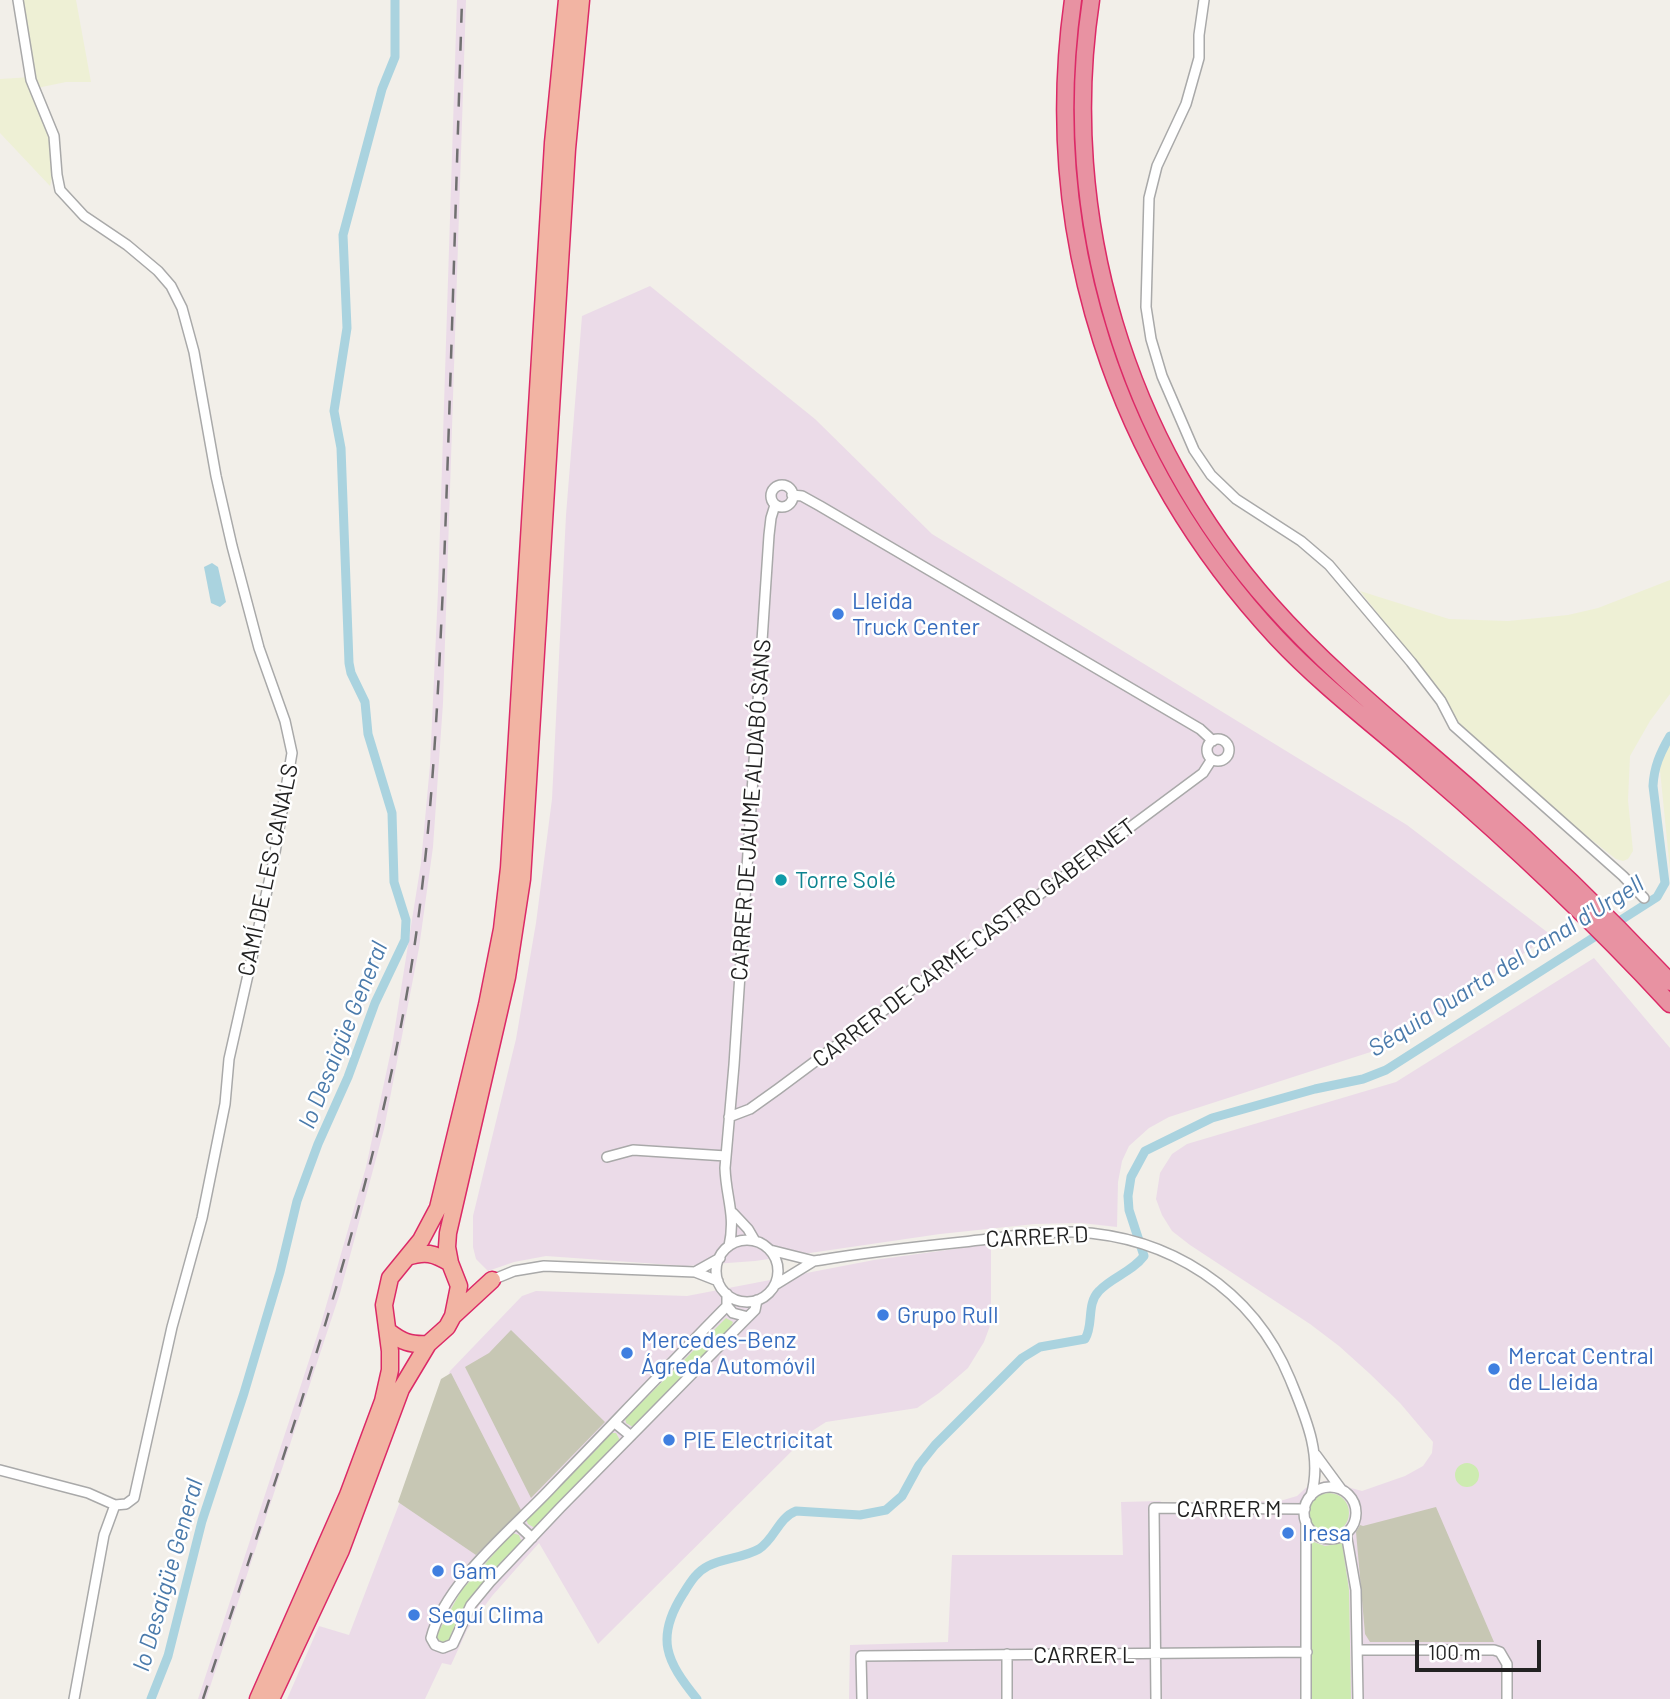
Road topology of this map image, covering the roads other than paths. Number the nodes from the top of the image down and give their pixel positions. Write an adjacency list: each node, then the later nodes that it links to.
1 (18, 0): 44 (street, CAMÍ DE LES CANALS)
2 (567, 0): 23 (highway)
3 (581, 0): 26 (highway)
4 (1073, 0): 12 (highway)
5 (1091, 0): 12 (highway)
6 (1204, 0): 11 (street)
7 (792, 495): 8 (street); 8 (street); 9 (street)
8 (775, 505): 16 (street, CARRER DE JAUME ALDABÓ SANS)
9 (1213, 741): 10 (street); 10 (street)
10 (1212, 759): 16 (street, CARRER DE CARME CASTRO GABERNET)
11 (1644, 898)
12 (1595, 914): 13 (highway)
13 (1620, 940): 14 (highway); 15 (highway)
14 (1670, 982)
15 (1670, 1004)
16 (729, 1117): 17 (street, CARRER DE JAUME ALDABÓ SANS)
17 (726, 1156): 18 (street); 19 (street, CARRER DE JAUME ALDABÓ SANS)
18 (607, 1157)
19 (733, 1213): 20 (street); 21 (street)
20 (755, 1241): 21 (street); 22 (street)
21 (729, 1247): 24 (street)
22 (769, 1250): 25 (street, CARRER D); 30 (street)
23 (406, 1258): 26 (highway); 36 (highway)
24 (720, 1258): 27 (street); 29 (street)
25 (814, 1261): 30 (street, CARRER D); 40 (street, CARRER D)
26 (453, 1268): 28 (highway); 34 (highway)
27 (695, 1272): 28 (street); 29 (street)
28 (492, 1280): 34 (highway)
29 (719, 1281): 31 (street)
30 (775, 1285): 32 (street)
31 (727, 1294): 32 (street); 33 (street)
32 (757, 1300): 35 (street)
33 (727, 1306): 35 (street); 38 (street)
34 (453, 1316): 37 (highway)
35 (748, 1317): 39 (street)
36 (388, 1331): 37 (highway); 55 (highway)
37 (428, 1344): 56 (highway)
38 (615, 1423): 39 (street); 47 (street)
39 (631, 1436): 49 (street)
40 (1315, 1454): 42 (street, CARRER D); 43 (street, CARRER D)
41 (0, 1470): 44 (street)
42 (1342, 1490): 43 (street); 48 (street)
43 (1311, 1496): 45 (street)
44 (115, 1505): 54 (street, CAMÍ DE LES CANALS)
45 (1305, 1509): 46 (street); 53 (street, CARRER M)
46 (1306, 1521): 48 (street); 51 (street)
47 (516, 1523): 49 (street); 49 (street)
48 (1346, 1533): 50 (street)
49 (532, 1538)
50 (1359, 1650): 61 (street); 62 (street)
51 (1307, 1653): 53 (street, CARRER L); 60 (street)
52 (1007, 1654): 53 (street, CARRER L); 57 (street, CARRER L); 58 (street)
53 (1156, 1655): 59 (street)
54 (74, 1699)
55 (258, 1699)
56 (271, 1699)
57 (862, 1699)
58 (1007, 1699)
59 (1156, 1699)
60 (1306, 1699)
61 (1358, 1699)
62 (1507, 1699)

